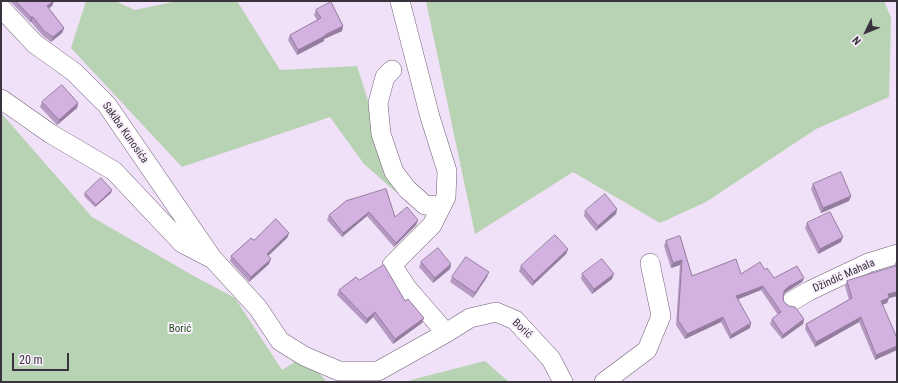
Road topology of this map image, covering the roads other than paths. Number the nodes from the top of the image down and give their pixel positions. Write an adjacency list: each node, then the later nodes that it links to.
1 (400, 1): 5 (street)
2 (1, 8): 7 (street, Sakiba Kunosića)
3 (392, 70): 5 (street)
4 (1, 99): 7 (street, Borić)
5 (441, 206): 10 (street)
6 (897, 254): 9 (street, Džindić Mahala)
7 (213, 259): 10 (street, Borić)
8 (650, 263): 12 (street)
9 (792, 301)
10 (446, 333): 11 (street, Borić)
11 (563, 382)
12 (604, 382)

